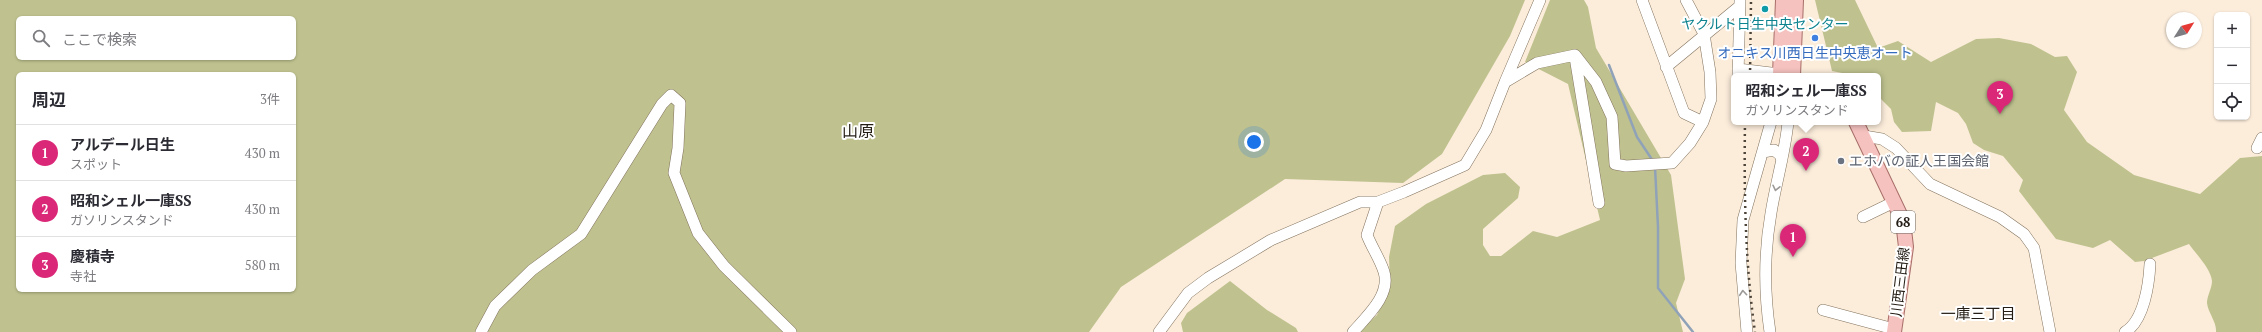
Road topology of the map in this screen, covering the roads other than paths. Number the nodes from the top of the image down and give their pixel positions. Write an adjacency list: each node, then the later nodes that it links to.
1 (1540, 0): 14 (street)
2 (1642, 0): 9 (street)
3 (1686, 0): 7 (street)
4 (1783, 0): 12 (main road)
5 (1796, 0): 13 (main road)
6 (1740, 3): 7 (street); 10 (street)
7 (1704, 34): 9 (street); 15 (street)
8 (1575, 54): 14 (street); 15 (street); 24 (street)
9 (1666, 66): 15 (street)
10 (1738, 72): 11 (street)
11 (1754, 73)
12 (1786, 73)
13 (1786, 73)
14 (1505, 82): 22 (street)
15 (1703, 122)
16 (1770, 125): 20 (street)
17 (1788, 125): 21 (street)
18 (1858, 125): 19 (main road, 川西三田線 / 68)
19 (1864, 136): 23 (main road, 川西三田線 / 68); 35 (street)
20 (1762, 152): 21 (street); 33 (street, one-way to 20)
21 (1782, 160): 34 (street, one-way to 34)
22 (1378, 202): 31 (street); 32 (street)
23 (1894, 202): 25 (street); 28 (main road, 川西三田線 / 68)
24 (1599, 203)
25 (1863, 217)
26 (2150, 264): 36 (street)
27 (1823, 310): 28 (street)
28 (1894, 330)
29 (481, 332): 30 (street)
30 (792, 332)
31 (1159, 332)
32 (1353, 332)
33 (1747, 332)
34 (1770, 332)
35 (2050, 332)
36 (2125, 332)

